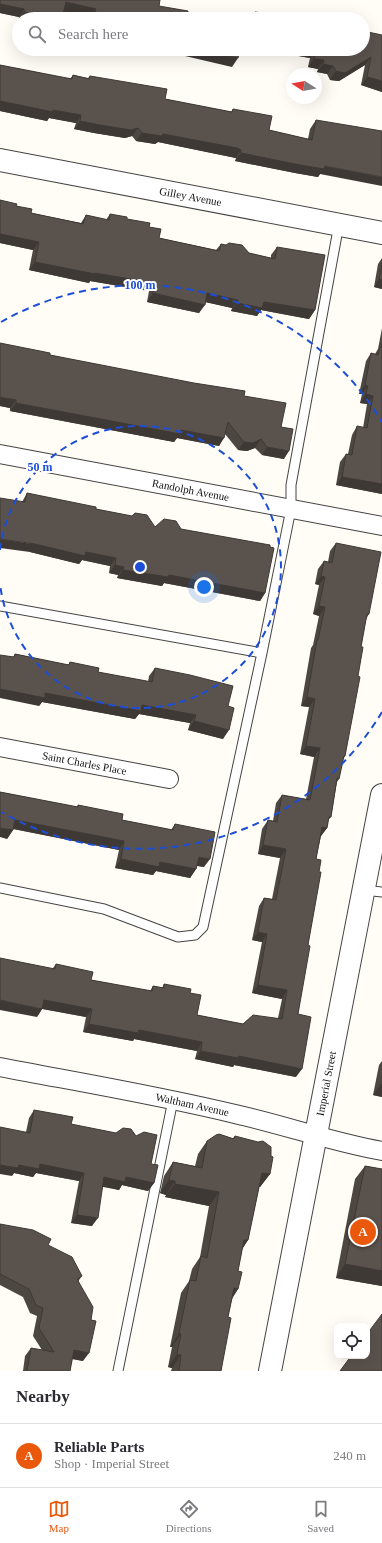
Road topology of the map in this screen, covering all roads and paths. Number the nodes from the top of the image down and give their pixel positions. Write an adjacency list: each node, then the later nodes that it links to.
1 (0, 160): 2 (street, Gilley Avenue)
2 (339, 224): 3 (street, Gilley Avenue); 5 (lane)
3 (382, 233)
4 (0, 454): 5 (street, Randolph Avenue)
5 (291, 509): 6 (street, Randolph Avenue); 8 (lane)
6 (382, 526)
7 (0, 606): 8 (lane)
8 (262, 653): 12 (lane)
9 (0, 747): 10 (street, Saint Charles Place)
10 (169, 779)
11 (382, 795): 13 (street, Imperial Street)
12 (0, 888)
13 (373, 891): 16 (street, Imperial Street)
14 (0, 1067): 15 (street, Waltham Avenue)
15 (174, 1100): 16 (street, Waltham Avenue); 18 (lane)
16 (316, 1136): 17 (street, Waltham Avenue); 19 (street, Imperial Street)
17 (382, 1151)
18 (118, 1371)
19 (270, 1371)

